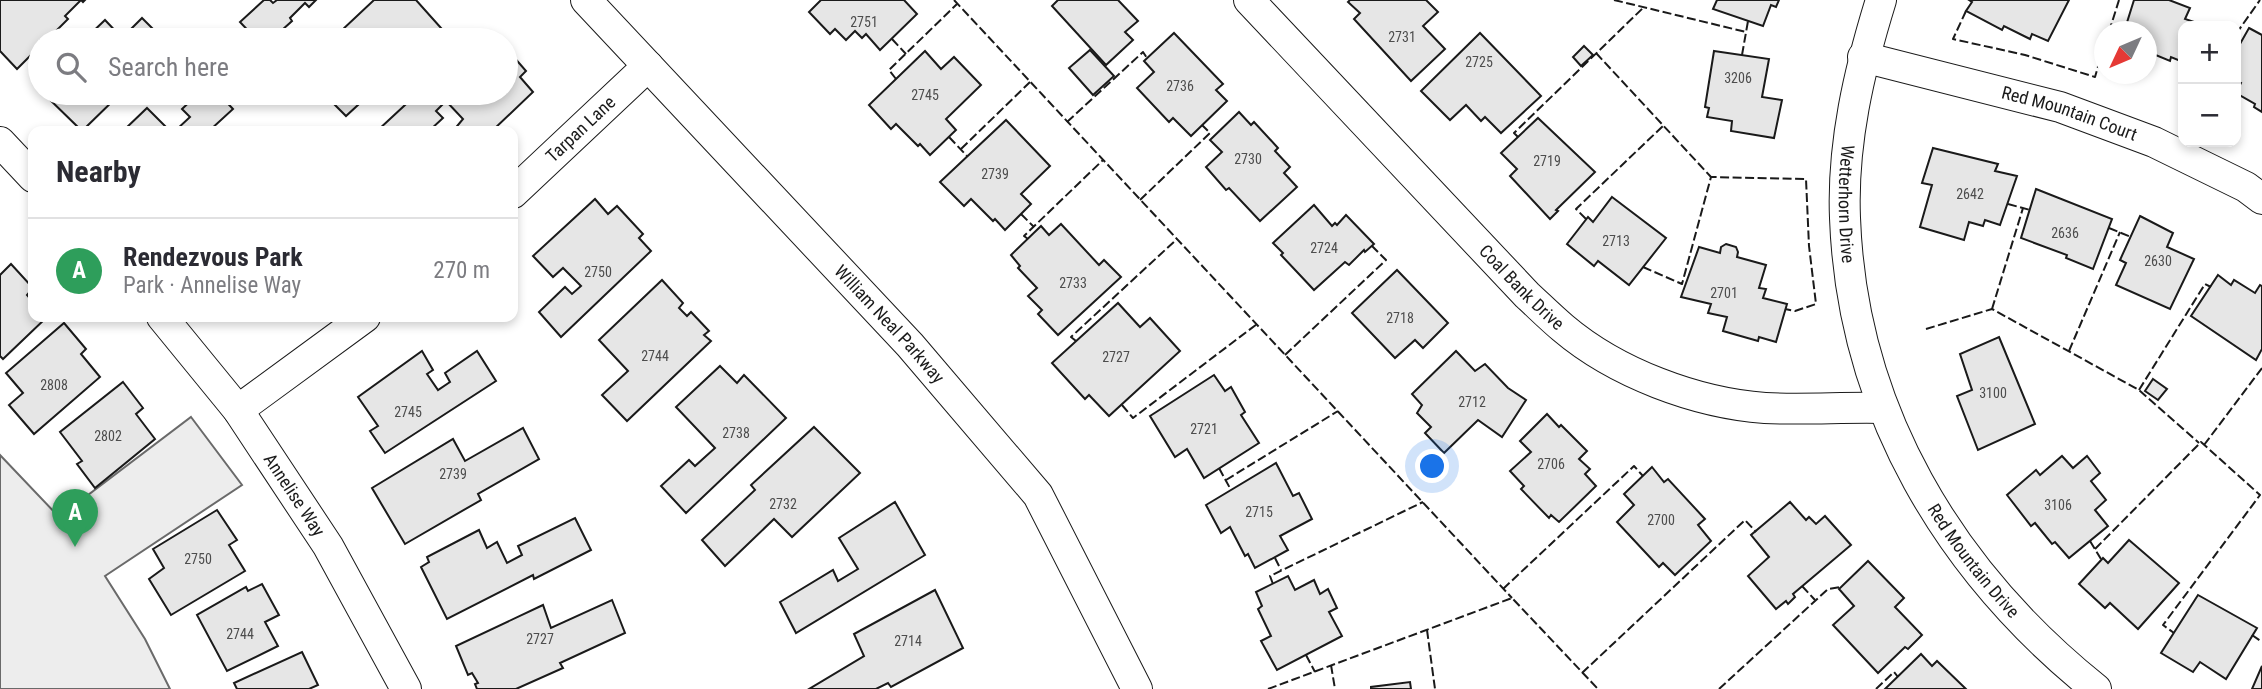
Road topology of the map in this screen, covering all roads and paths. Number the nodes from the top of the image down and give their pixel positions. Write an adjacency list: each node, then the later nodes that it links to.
1 (586, 0): 5 (street, William Neal Parkway)
2 (1249, 0): 12 (street, Coal Bank Drive)
3 (1881, 0): 4 (street, Wetterhorn Drive)
4 (1863, 57): 9 (street, Red Mountain Court); 12 (street, Wetterhorn Drive)
5 (648, 66): 8 (street, Tarpan Lane); 15 (street, William Neal Parkway)
6 (0, 142): 7 (street)
7 (28, 172)
8 (518, 188)
9 (2262, 199)
10 (166, 322): 13 (street, Annelise Way)
11 (358, 322): 13 (street)
12 (1883, 408): 16 (street, Red Mountain Drive)
13 (238, 410): 14 (street, Annelise Way)
14 (406, 689)
15 (1137, 689)
16 (2096, 689)

